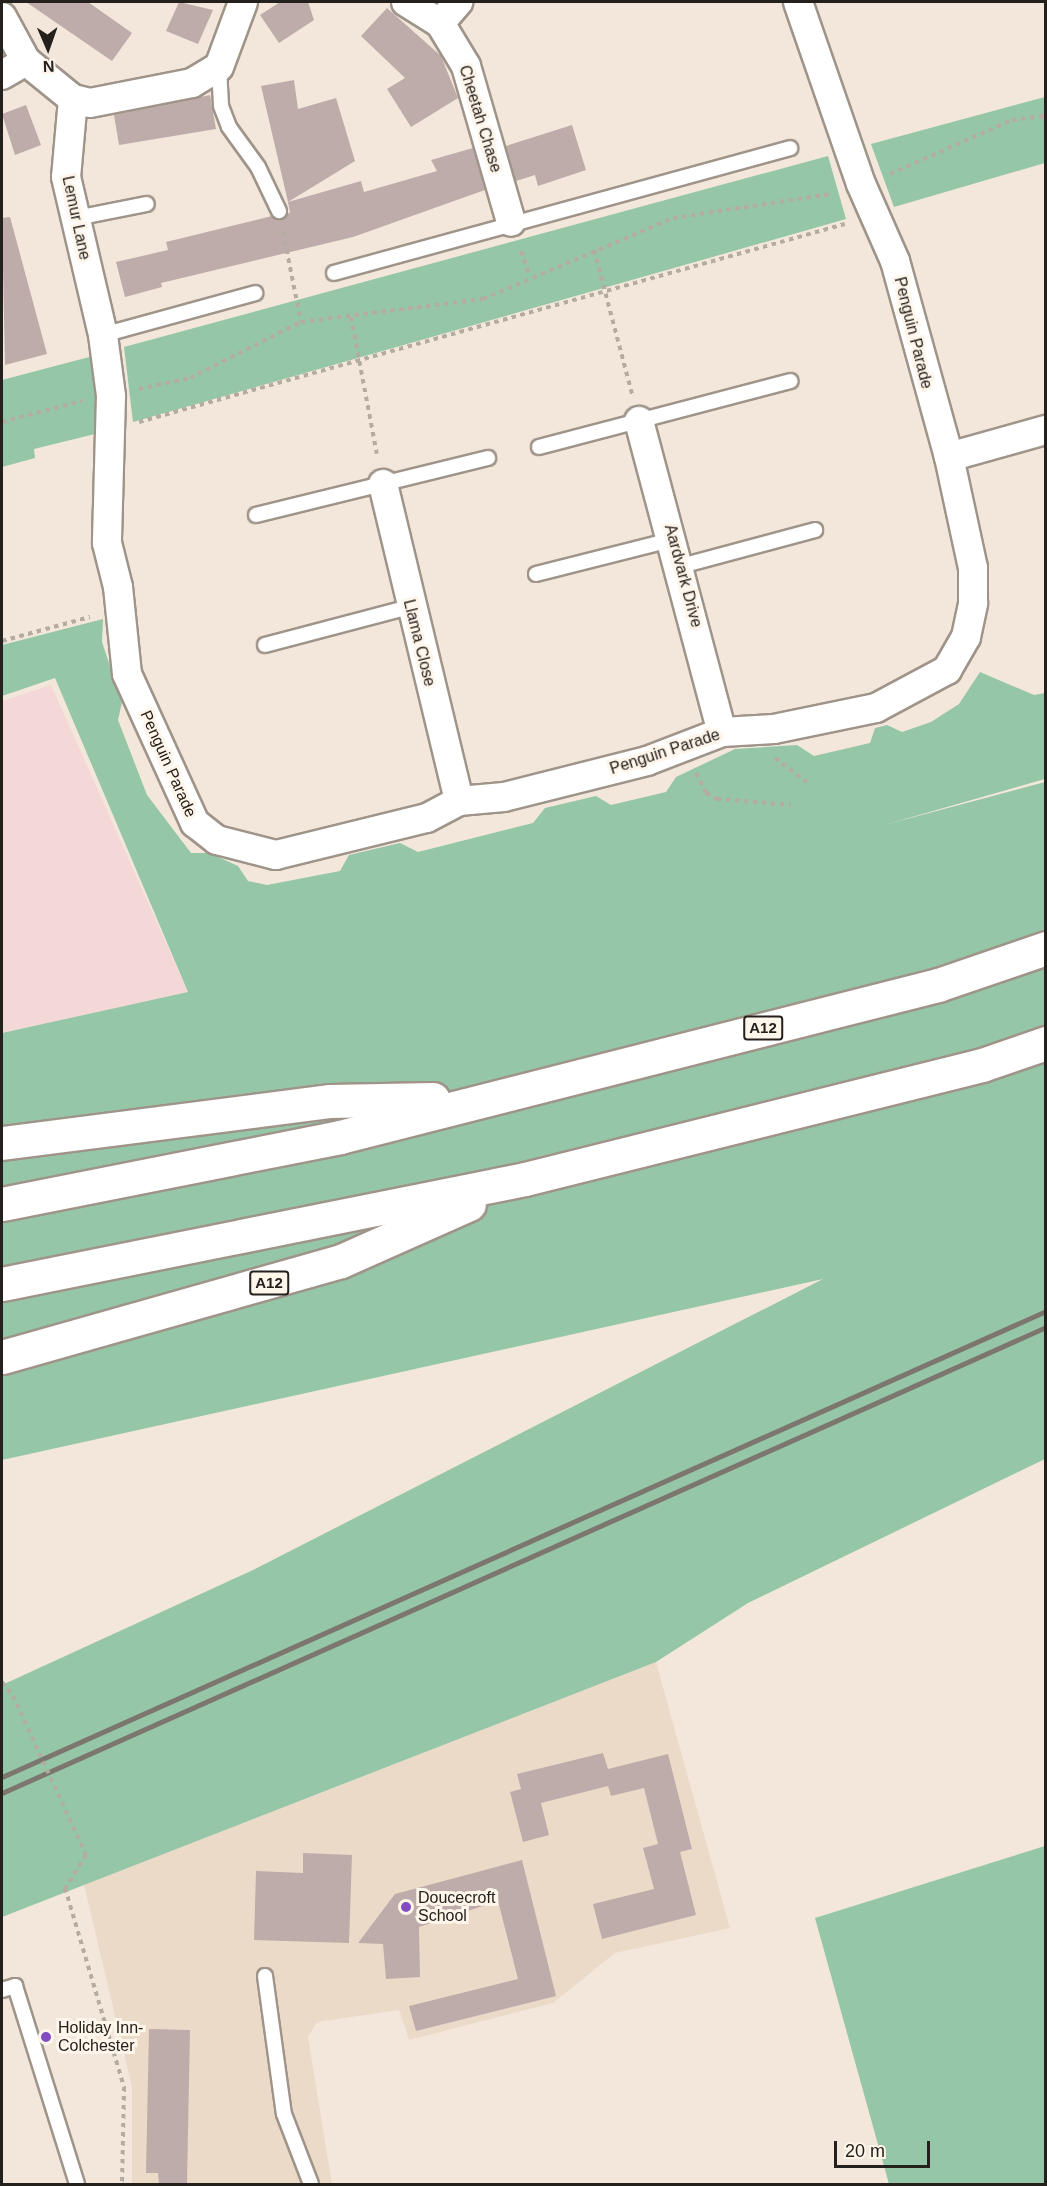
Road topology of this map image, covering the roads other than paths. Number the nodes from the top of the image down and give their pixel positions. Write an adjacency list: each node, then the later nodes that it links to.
1 (243, 2): 8 (street)
2 (406, 2): 6 (street, Cheetah Chase)
3 (458, 2): 6 (street)
4 (798, 2): 23 (street, Penguin Parade)
5 (2, 17): 7 (street)
6 (440, 23): 15 (street, Cheetah Chase)
7 (26, 61): 9 (street); 10 (street)
8 (219, 67): 10 (street); 13 (lane)
9 (2, 75)
10 (73, 99): 14 (street, Lemur Lane)
11 (790, 148): 15 (lane)
12 (147, 204): 14 (lane)
13 (279, 211)
14 (76, 218): 18 (street, Lemur Lane)
15 (511, 222): 16 (lane)
16 (334, 273)
17 (255, 293): 18 (lane)
18 (103, 335): 33 (street, Penguin Parade)
19 (790, 381): 20 (lane)
20 (639, 421): 22 (lane); 28 (street, Aardvark Drive)
21 (1046, 430): 23 (street)
22 (539, 447)
23 (949, 457): 32 (street, Penguin Parade)
24 (488, 458): 25 (lane)
25 (383, 484): 26 (lane); 30 (street, Llama Close)
26 (256, 515)
27 (815, 530): 28 (lane)
28 (678, 553): 29 (lane); 32 (street, Aardvark Drive)
29 (536, 574)
30 (409, 607): 31 (lane); 33 (street, Llama Close)
31 (265, 645)
32 (722, 732): 33 (street, Penguin Parade)
33 (459, 801)
34 (1046, 948): 36 (highway, A12)
35 (1046, 1043): 38 (highway, A12)
36 (477, 1099): 37 (highway, A12); 39 (highway, A12)
37 (2, 1143)
38 (525, 1179): 40 (highway, A12); 41 (highway, A12)
39 (2, 1204)
40 (2, 1284)
41 (2, 1357)
42 (265, 1976): 45 (lane)
43 (2, 1990): 44 (lane)
44 (77, 2184)
45 (311, 2184)

